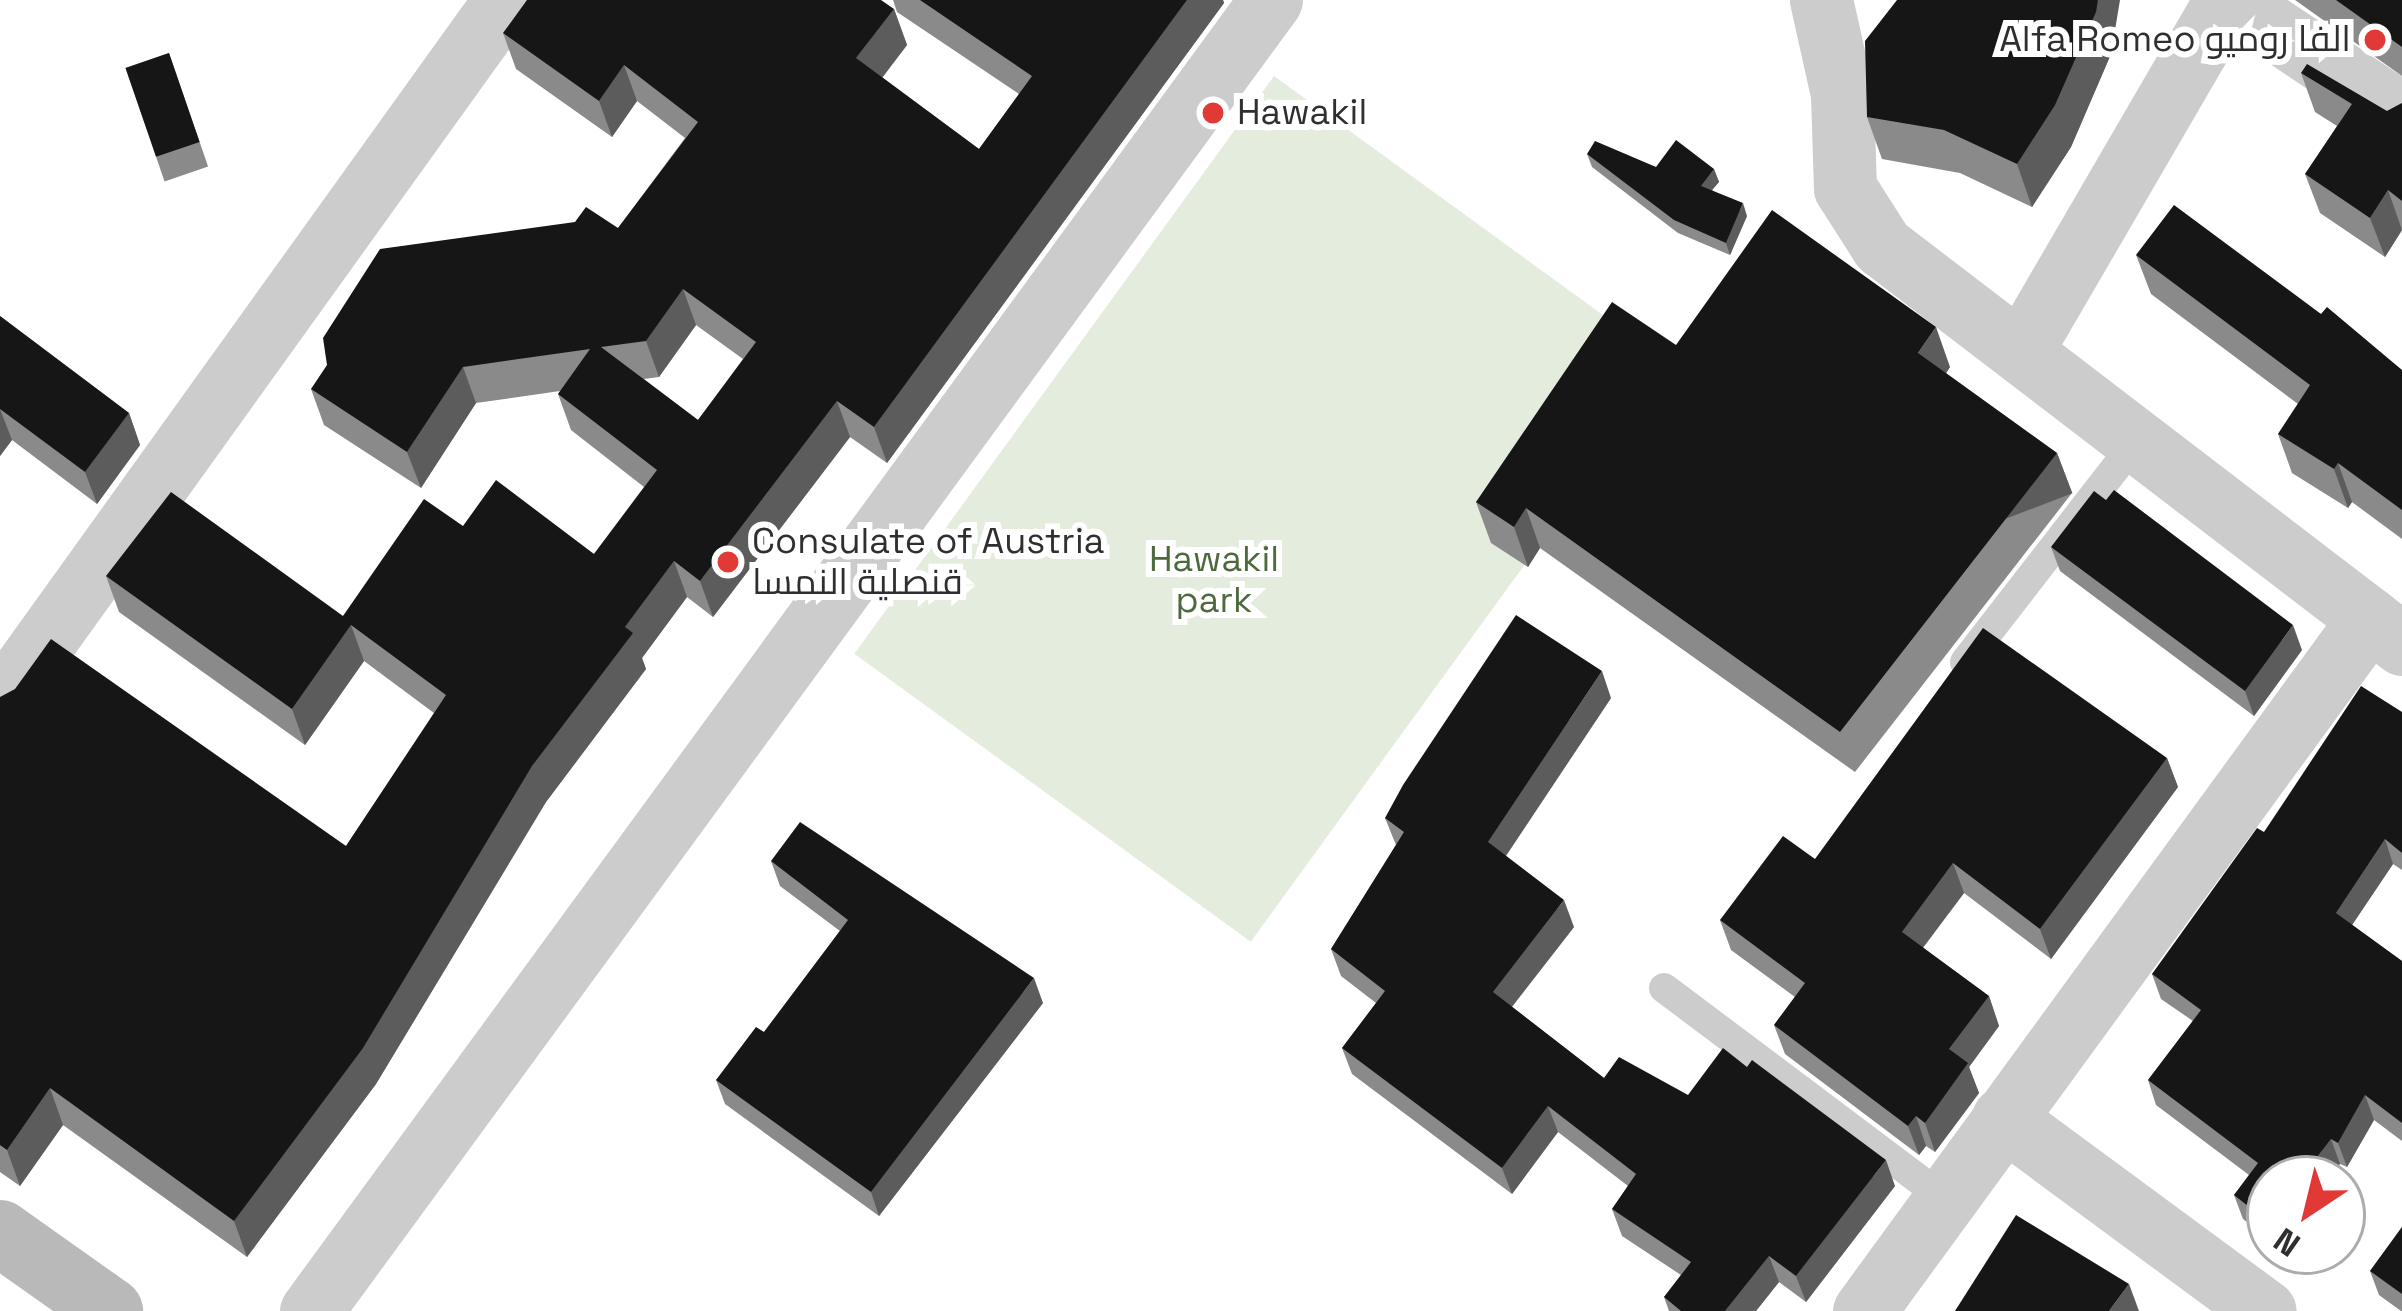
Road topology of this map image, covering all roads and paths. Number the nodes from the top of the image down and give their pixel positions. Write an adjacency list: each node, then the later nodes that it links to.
1 (505, 0): 9 (street)
2 (1821, 0): 5 (street)
3 (1248, 8): 15 (street)
4 (2402, 114): 5 (street)
5 (2023, 348): 6 (street)
6 (2138, 439): 7 (street); 8 (lane)
7 (2385, 632): 11 (street)
8 (1940, 694)
9 (0, 703)
10 (1664, 988): 12 (lane)
11 (2003, 1118): 12 (street); 17 (street)
12 (1945, 1199): 16 (street)
13 (0, 1233): 14 (main road)
14 (110, 1311)
15 (311, 1311)
16 (1864, 1311)
17 (2265, 1311)

